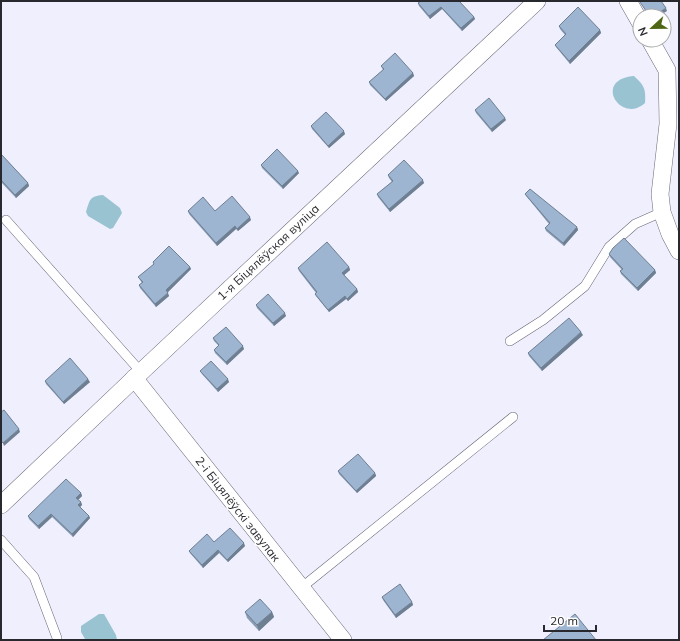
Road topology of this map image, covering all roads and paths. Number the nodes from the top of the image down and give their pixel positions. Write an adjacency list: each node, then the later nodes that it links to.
1 (537, 1): 7 (street, 1-я Біцялёўская вуліца)
2 (655, 48): 3 (street)
3 (662, 212): 5 (street); 6 (lane)
4 (6, 220): 7 (lane)
5 (679, 251)
6 (510, 341)
7 (138, 375): 9 (street, 1-я Біцялёўская вуліца); 11 (street, 2-і Біцялёўскі завулак)
8 (513, 417): 11 (lane)
9 (1, 505)
10 (1, 540): 12 (lane)
11 (301, 588): 13 (street, 2-і Біцялёўскі завулак)
12 (57, 638)
13 (343, 640)

